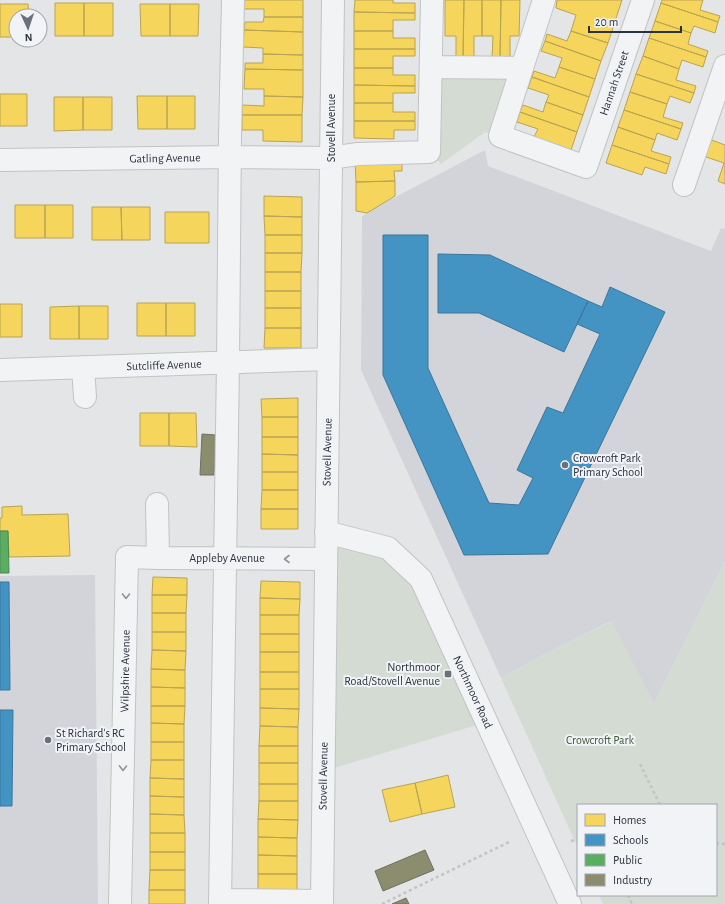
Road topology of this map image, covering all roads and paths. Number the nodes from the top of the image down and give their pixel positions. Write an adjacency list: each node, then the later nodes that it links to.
1 (233, 0): 9 (street)
2 (332, 0): 10 (street, Stovell Avenue)
3 (432, 0): 7 (street)
4 (544, 0): 8 (street)
5 (643, 0): 8 (street, Hannah Street)
6 (725, 66): 12 (street)
7 (431, 67): 8 (street); 10 (street, Gatling Avenue)
8 (522, 68)
9 (230, 157): 10 (street, Gatling Avenue); 11 (street, Gatling Avenue); 14 (street)
10 (330, 158): 13 (street, Stovell Avenue)
11 (0, 160)
12 (684, 185)
13 (328, 359): 14 (street, Sutcliffe Avenue); 19 (street, Stovell Avenue)
14 (228, 363): 15 (street, Sutcliffe Avenue); 22 (street)
15 (83, 367): 16 (street, Sutcliffe Avenue); 17 (street)
16 (0, 370)
17 (85, 397)
18 (157, 504): 21 (street)
19 (326, 532): 23 (street, Stovell Avenue); 26 (street, Northmoor Road)
20 (127, 557): 21 (street, Appleby Avenue); 29 (street, Wilpshire Avenue, one-way to 29)
21 (158, 558): 22 (street, Appleby Avenue)
22 (225, 558): 23 (street, Appleby Avenue, one-way to 22); 27 (street)
23 (326, 559): 28 (street, Stovell Avenue)
24 (640, 764): 25 (path)
25 (660, 804)
26 (536, 828): 30 (path); 31 (street, Northmoor Road)
27 (220, 902): 28 (street)
28 (322, 902)
29 (120, 904)
30 (382, 904)
31 (570, 904)

